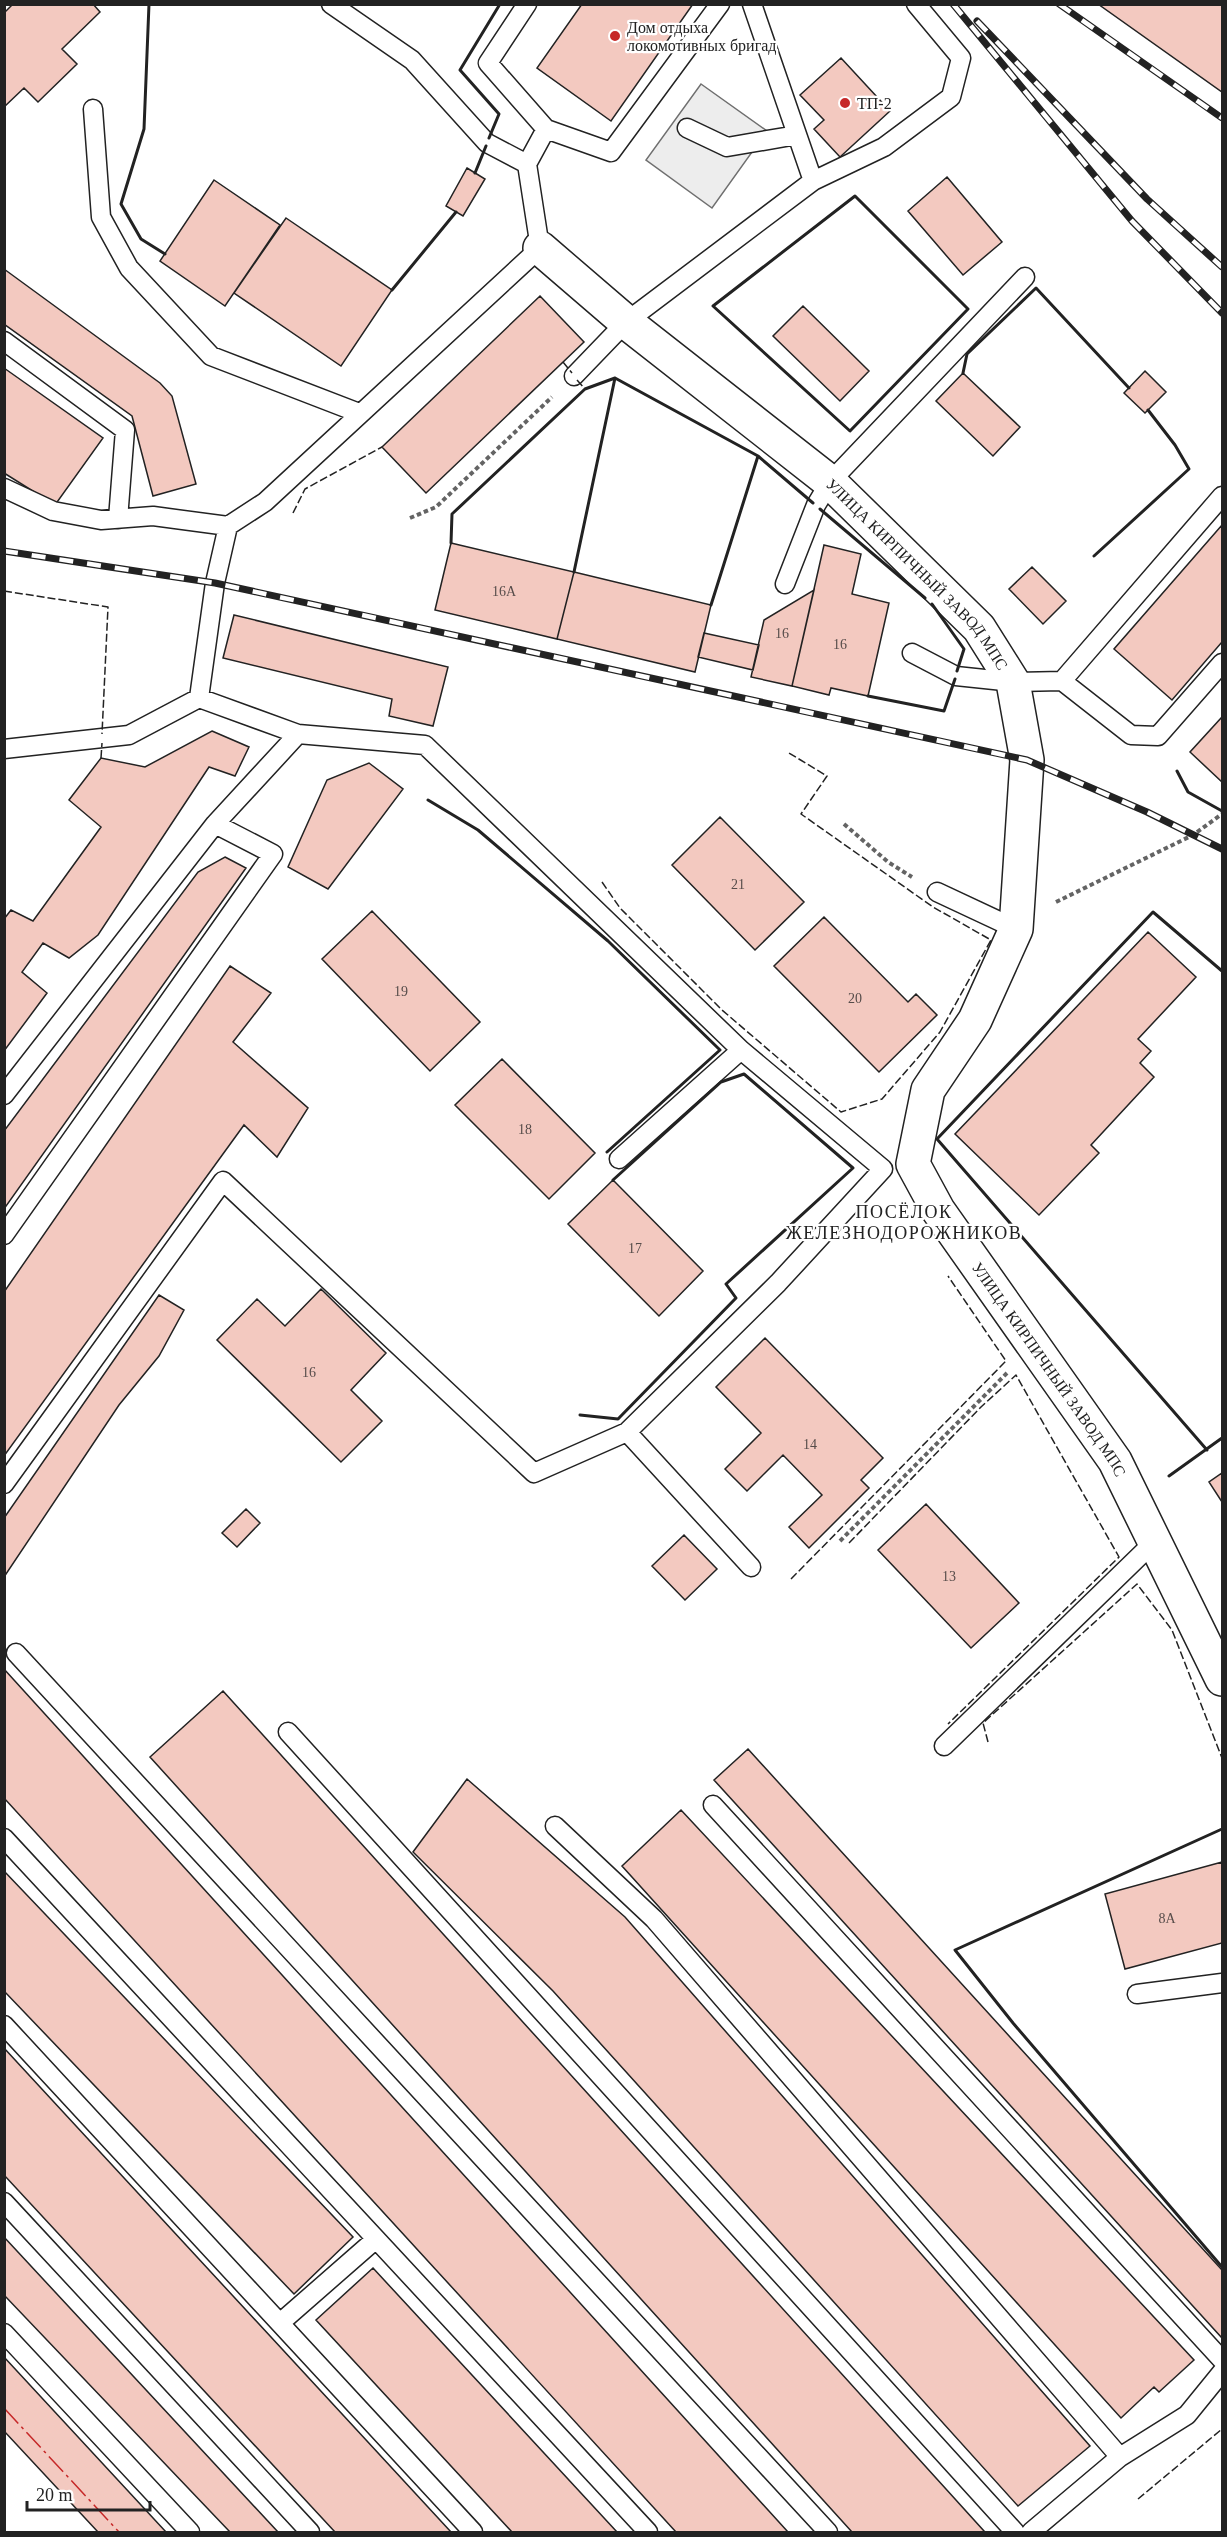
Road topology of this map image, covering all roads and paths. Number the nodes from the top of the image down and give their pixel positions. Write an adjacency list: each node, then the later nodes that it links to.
1 (331, 4): 10 (lane)
2 (527, 4): 8 (lane)
3 (720, 4): 8 (lane)
4 (752, 4): 9 (lane)
5 (916, 4): 11 (lane)
6 (93, 110): 17 (lane)
7 (687, 128): 9 (lane)
8 (546, 129): 10 (lane)
9 (797, 135): 11 (lane)
10 (527, 164): 12 (lane)
11 (813, 181): 14 (lane)
12 (540, 248): 14 (street, УЛИЦА КИРПИЧНЫЙ ЗАВОД МПС); 17 (lane)
13 (1025, 277): 18 (lane)
14 (626, 322): 16 (lane); 18 (street, УЛИЦА КИРПИЧНЫЙ ЗАВОД МПС)
15 (4, 341): 22 (lane)
16 (574, 376): 21 (path)
17 (359, 413): 23 (lane)
18 (830, 482): 24 (lane); 28 (street, УЛИЦА КИРПИЧНЫЙ ЗАВОД МПС)
19 (4, 488): 22 (lane)
20 (1222, 496): 27 (lane)
21 (410, 518)
22 (118, 519): 23 (lane)
23 (228, 526): 29 (lane)
24 (784, 584)
25 (912, 653): 28 (lane)
26 (1222, 663): 27 (lane)
27 (1062, 681): 28 (lane)
28 (1013, 682): 36 (street, УЛИЦА КИРПИЧНЫЙ ЗАВОД МПС)
29 (199, 698): 30 (lane); 31 (lane)
30 (298, 734): 33 (lane); 37 (lane)
31 (4, 749)
32 (1222, 814): 36 (path)
33 (215, 824): 38 (lane); 41 (lane)
34 (844, 825): 35 (path)
35 (937, 892): 36 (lane)
36 (1016, 928): 40 (street, УЛИЦА КИРПИЧНЫЙ ЗАВОД МПС)
37 (741, 1050): 39 (lane); 40 (lane)
38 (4, 1095)
39 (620, 1159)
40 (898, 1166): 42 (street, УЛИЦА КИРПИЧНЫЙ ЗАВОД МПС); 43 (lane)
41 (4, 1235)
42 (1033, 1347): 45 (path); 46 (street, УЛИЦА КИРПИЧНЫЙ ЗАВОД МПС)
43 (627, 1432): 44 (lane); 47 (lane)
44 (4, 1484)
45 (840, 1541)
46 (1154, 1542): 49 (street, УЛИЦА КИРПИЧНЫЙ ЗАВОД МПС); 51 (lane)
47 (751, 1567)
48 (16, 1653): 69 (lane)
49 (1222, 1679)
50 (288, 1732): 70 (lane)
51 (944, 1746)
52 (713, 1805): 62 (lane)
53 (555, 1826): 64 (lane)
54 (4, 1838): 59 (lane)
55 (1222, 1983): 56 (lane)
56 (1137, 1994)
57 (4, 2025): 60 (lane)
58 (4, 2202): 66 (lane)
59 (376, 2239): 60 (lane); 68 (lane)
60 (280, 2324): 67 (lane)
61 (4, 2333): 65 (lane)
62 (1222, 2360)
63 (1222, 2372): 64 (lane)
64 (1120, 2457): 71 (lane)
65 (190, 2532)
66 (310, 2532)
67 (473, 2532)
68 (648, 2532)
69 (828, 2532)
70 (1015, 2532)
71 (1031, 2532)

